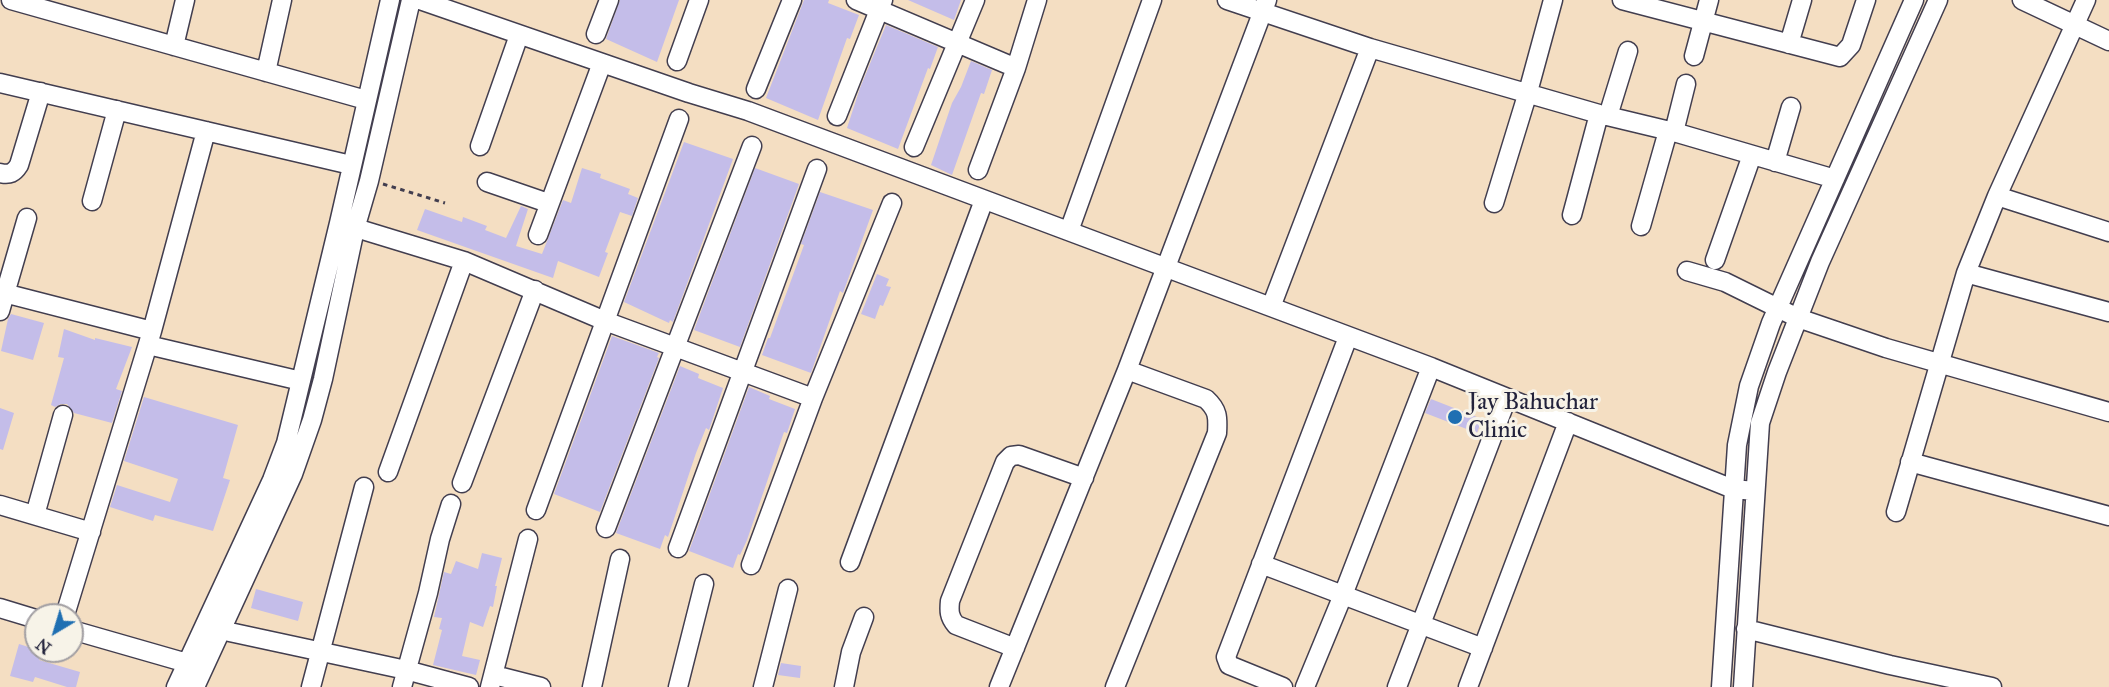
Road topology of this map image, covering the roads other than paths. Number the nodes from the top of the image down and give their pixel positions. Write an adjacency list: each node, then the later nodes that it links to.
1 (11, 0): 25 (street)
2 (185, 0): 34 (street)
3 (282, 0): 41 (street)
4 (390, 0): 47 (street)
5 (411, 0): 75 (street)
6 (420, 0): 29 (street)
7 (609, 0): 30 (street)
8 (699, 0): 38 (street)
9 (792, 0): 44 (street)
10 (856, 0): 24 (street)
11 (975, 0): 33 (street)
12 (1037, 0): 40 (street)
13 (1152, 0): 77 (street)
14 (1227, 0): 26 (street)
15 (1553, 0): 46 (street)
16 (1622, 0): 27 (street)
17 (1709, 0): 27 (street)
18 (1802, 0): 32 (street)
19 (1866, 0): 32 (street)
20 (1914, 0): 64 (street)
21 (1938, 0): 89 (street)
22 (2022, 0): 28 (street)
23 (2086, 0): 28 (street)
24 (881, 4): 33 (street); 51 (street)
25 (49, 5): 34 (street)
26 (1265, 6): 35 (street); 81 (street)
27 (1702, 20): 32 (street); 37 (street)
28 (2074, 24): 31 (street); 66 (street)
29 (519, 34): 39 (street); 55 (street)
30 (596, 34)
31 (2109, 41)
32 (1789, 44)
33 (958, 45): 40 (street); 57 (street)
34 (174, 46): 41 (street)
35 (1370, 48): 46 (street); 86 (street)
36 (1628, 51): 50 (street)
37 (1694, 56)
38 (677, 61)
39 (602, 63): 67 (street); 70 (street)
40 (1016, 68): 62 (street)
41 (266, 72): 47 (street)
42 (0, 83): 45 (street)
43 (1686, 84): 54 (street)
44 (756, 89)
45 (40, 92): 49 (street); 63 (street)
46 (1528, 92): 50 (street); 71 (street)
47 (366, 100): 60 (street)
48 (1791, 106): 59 (street)
49 (117, 110): 53 (street); 68 (street)
50 (1603, 115): 54 (street); 72 (street)
51 (837, 116)
52 (680, 118): 90 (street)
53 (206, 131): 60 (street); 92 (street)
54 (1671, 132): 58 (street); 76 (street)
55 (480, 146)
56 (752, 146): 93 (street)
57 (914, 147)
58 (1752, 155): 59 (street); 79 (street)
59 (1775, 162): 64 (street)
60 (351, 165): 75 (street)
61 (817, 169): 97 (street)
62 (978, 170)
63 (0, 173)
64 (1835, 179): 87 (street)
65 (487, 182): 70 (street)
66 (1997, 196): 74 (street); 83 (street)
67 (984, 200): 77 (street); 122 (street)
68 (92, 201)
69 (892, 202): 99 (street)
70 (548, 203): 78 (street)
71 (1494, 203)
72 (1572, 215)
73 (27, 218): 85 (street)
74 (2106, 224)
75 (347, 226): 80 (street); 98 (street); 133 (street)
76 (1641, 226)
77 (1068, 231): 81 (street)
78 (538, 235)
79 (1715, 260)
80 (464, 261): 84 (street); 105 (street)
81 (1167, 267): 86 (street); 96 (street)
82 (1687, 271): 87 (street)
83 (1966, 273): 88 (street); 94 (street)
84 (535, 290): 90 (street); 107 (street)
85 (2, 299): 92 (street)
86 (1270, 307): 91 (street)
87 (1778, 309): 89 (street); 109 (street)
88 (2109, 312)
89 (1798, 318): 94 (street); 110 (street)
90 (605, 321): 93 (street); 113 (street)
91 (1348, 337): 95 (street); 123 (street)
92 (150, 338): 98 (street); 118 (street)
93 (674, 346): 97 (street); 117 (street)
94 (1938, 364): 101 (street); 104 (street)
95 (1431, 368): 100 (street); 127 (street)
96 (1127, 370): 106 (street); 152 (street)
97 (743, 372): 99 (street); 120 (street)
98 (302, 381): 133 (street)
99 (813, 398): 124 (street)
100 (1507, 398): 103 (street); 132 (street)
101 (2109, 412)
102 (63, 415): 115 (street)
103 (1568, 422): 109 (street); 137 (street)
104 (1910, 462): 114 (street); 116 (street)
105 (388, 472)
106 (1084, 478): 136 (street); 136 (street)
107 (462, 483)
108 (364, 487): 138 (street)
109 (1733, 489): 110 (street); 157 (street)
110 (1755, 491): 134 (street)
111 (451, 504): 140 (street)
112 (0, 505): 115 (street)
113 (536, 510)
114 (1896, 512)
115 (35, 515): 118 (street)
116 (2109, 516)
117 (606, 528)
118 (91, 532): 128 (street)
119 (528, 539): 141 (street)
120 (678, 548)
121 (620, 559): 148 (street)
122 (850, 562)
123 (1261, 564): 127 (street); 153 (street)
124 (751, 565)
125 (704, 584): 149 (street)
126 (789, 589): 150 (street)
127 (1343, 595): 132 (street); 154 (street)
128 (69, 603)
129 (0, 608): 130 (street)
130 (24, 615)
131 (864, 616): 151 (street)
132 (1422, 625): 137 (street); 155 (street)
133 (213, 629): 138 (street); 139 (street); 144 (street)
134 (1746, 629): 158 (street); 159 (street)
135 (84, 633): 139 (street)
136 (1015, 648): 142 (street)
137 (1483, 648): 156 (street)
138 (321, 651): 140 (street); 145 (street)
139 (187, 663): 143 (street)
140 (404, 678): 146 (street)
141 (492, 681): 147 (street)
142 (1002, 686)
143 (176, 687)
144 (195, 687)
145 (311, 687)
146 (469, 687)
147 (541, 687)
148 (592, 687)
149 (678, 687)
150 (763, 687)
151 (844, 687)
152 (1115, 687)
153 (1283, 687)
154 (1305, 687)
155 (1397, 687)
156 (1468, 687)
157 (1721, 687)
158 (1743, 687)
159 (1992, 687)

